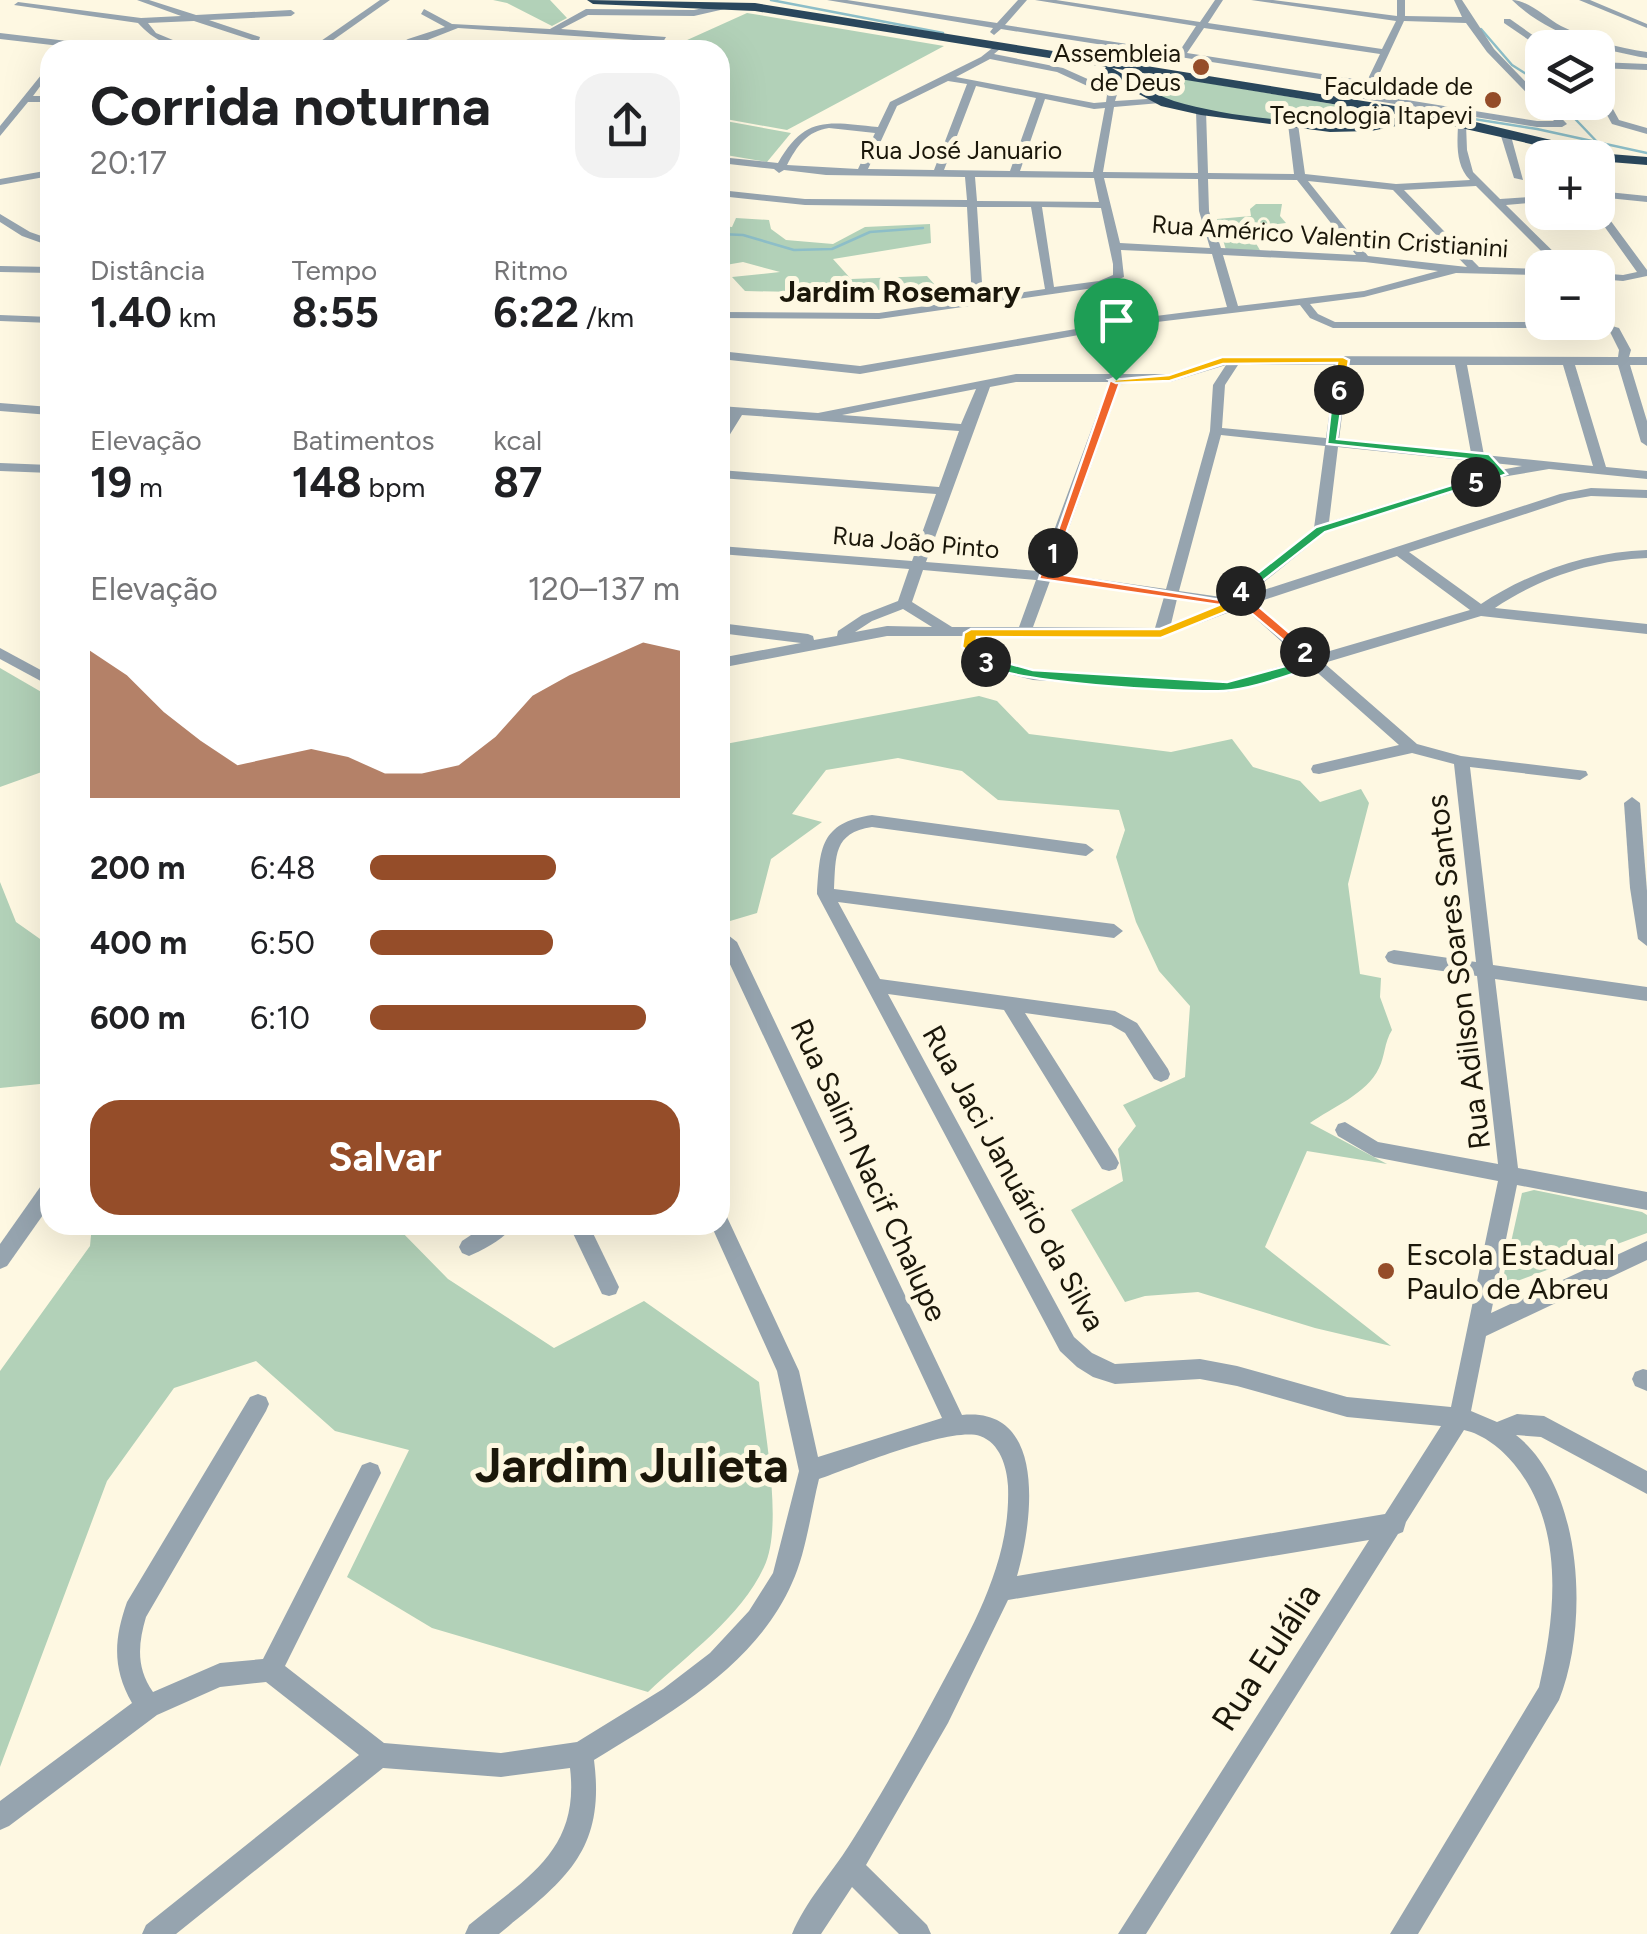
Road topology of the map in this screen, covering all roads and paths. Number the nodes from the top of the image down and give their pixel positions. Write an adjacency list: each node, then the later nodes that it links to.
1 (46, 0): 16 (street)
2 (142, 0): 21 (street)
3 (386, 0): 39 (street)
4 (593, 0): 17 (highway)
5 (640, 0): 6 (highway)
6 (649, 0): 42 (highway)
7 (831, 0): 28 (street)
8 (1023, 0): 28 (street)
9 (1039, 0): 26 (street)
10 (1219, 0): 26 (street)
11 (1255, 0): 22 (street)
12 (1401, 0): 22 (street)
13 (1458, 0): 23 (street)
14 (1516, 0): 46 (street)
15 (1584, 0): 29 (street)
16 (18, 5): 18 (street); 24 (street)
17 (726, 6): 30 (street); 42 (highway)
18 (2, 7)
19 (424, 12): 27 (street)
20 (291, 13): 21 (street)
21 (190, 18): 24 (street); 38 (street)
22 (1401, 19): 23 (street); 44 (street)
23 (1468, 20): 60 (street)
24 (141, 21): 33 (street)
25 (1507, 21): 31 (street)
26 (1200, 24): 44 (street); 45 (street)
27 (450, 26): 30 (street); 40 (street)
28 (999, 26): 42 (street); 45 (street)
29 (1646, 26)
30 (552, 32): 35 (street)
31 (1525, 33)
32 (0, 36): 34 (street)
33 (152, 36): 36 (street); 37 (street)
34 (12, 37): 41 (street); 43 (street)
35 (663, 39)
36 (148, 40)
37 (163, 40)
38 (256, 40)
39 (327, 40)
40 (414, 40)
41 (40, 42)
42 (988, 46): 49 (highway); 50 (street); 51 (highway); 58 (street)
43 (0, 50)
44 (1384, 52): 54 (street)
45 (1182, 55): 54 (street)
46 (1647, 56)
47 (1615, 65): 48 (street)
48 (1647, 66)
49 (1149, 70): 51 (highway); 60 (highway)
50 (944, 77): 53 (street); 66 (street)
51 (1124, 79): 58 (street); 59 (highway)
52 (40, 82): 56 (street)
53 (972, 84): 55 (street); 76 (street)
54 (1368, 84): 60 (street)
55 (1041, 97): 58 (street); 78 (street)
56 (28, 99): 57 (street); 68 (street)
57 (40, 99)
58 (1110, 100): 59 (street); 79 (street)
59 (1160, 100): 61 (highway)
60 (1366, 103): 64 (highway); 73 (highway)
61 (1202, 111): 63 (highway); 81 (street)
62 (1614, 120): 67 (street)
63 (1293, 124): 64 (highway); 82 (street)
64 (1377, 126): 65 (highway)
65 (1464, 126): 69 (highway); 85 (street)
66 (878, 130): 74 (street); 75 (street)
67 (1647, 131)
68 (0, 132)
69 (1506, 136): 70 (highway); 83 (street)
70 (1525, 141)
71 (1615, 161): 73 (highway)
72 (730, 162): 74 (street, Rua José Januario)
73 (1647, 163)
74 (779, 170): 75 (street, Rua José Januario)
75 (862, 172): 76 (street, Rua José Januario)
76 (938, 172): 77 (street, Rua José Januario)
77 (970, 172): 78 (street, Rua José Januario); 93 (street)
78 (1014, 172): 79 (street, Rua José Januario)
79 (1098, 173): 81 (street, Rua José Januario); 95 (street)
80 (40, 175): 84 (street)
81 (1202, 175): 82 (street, Rua José Januario); 101 (street)
82 (1300, 177): 86 (street, Rua José Januario); 103 (street)
83 (1518, 178)
84 (0, 182)
85 (1478, 183): 86 (street, Rua José Januario); 92 (street)
86 (1396, 187): 105 (street)
87 (730, 195): 91 (street)
88 (1615, 196): 89 (street)
89 (1647, 199)
90 (1525, 200): 92 (street)
91 (886, 202): 93 (street); 97 (street)
92 (1500, 202): 102 (street)
93 (970, 203): 94 (street); 115 (street)
94 (1036, 205): 95 (street); 112 (street)
95 (1107, 205): 100 (street)
96 (0, 217): 99 (street)
97 (886, 222)
98 (1612, 230): 109 (street)
99 (40, 239)
100 (1115, 246): 101 (street, Rua Américo Valentin Cristianini); 115 (street)
101 (1214, 250): 103 (street, Rua Américo Valentin Cristianini); 116 (street)
102 (1547, 250)
103 (1364, 259): 107 (street, Rua Américo Valentin Cristianini)
104 (0, 268): 106 (street)
105 (1475, 269): 107 (street, Rua Américo Valentin Cristianini); 108 (street, Rua Américo Valentin Cristianini)
106 (40, 270)
107 (1456, 270): 114 (street)
108 (1525, 271)
109 (1645, 273): 111 (street)
110 (1615, 277): 111 (street)
111 (1623, 278): 113 (street)
112 (1050, 286)
113 (1647, 288)
114 (1303, 302): 116 (street); 125 (street)
115 (978, 303): 117 (street)
116 (1234, 310): 120 (street)
117 (730, 316)
118 (40, 320): 119 (street)
119 (2, 322)
120 (730, 357)
121 (1235, 360): 122 (street); 127 (street); 136 (street)
122 (1343, 360): 123 (street); 137 (street)
123 (1460, 360): 124 (street); 139 (street)
124 (1568, 360): 125 (street); 143 (street)
125 (1622, 360): 126 (street); 138 (street)
126 (1647, 361)
127 (1116, 380): 128 (street); 154 (street)
128 (986, 383): 133 (street); 135 (street)
129 (0, 407): 130 (street)
130 (40, 410)
131 (730, 411): 132 (street)
132 (738, 411): 133 (street); 134 (street)
133 (823, 415): 135 (street)
134 (730, 424)
135 (966, 428): 147 (street)
136 (1216, 431): 137 (street); 155 (street)
137 (1331, 442): 139 (street); 149 (street)
138 (1647, 442)
139 (1483, 457): 140 (street); 144 (street)
140 (1549, 465): 143 (street); 144 (street)
141 (0, 466): 142 (street)
142 (40, 468)
143 (1600, 471): 146 (street)
144 (1500, 474): 149 (street)
145 (730, 475): 147 (street)
146 (1647, 476)
147 (944, 491): 153 (street)
148 (1647, 494): 151 (street)
149 (1321, 530): 158 (street)
150 (730, 551): 153 (street, Rua João Pinto)
151 (1400, 552): 156 (street); 159 (street)
152 (1647, 554): 159 (street)
153 (919, 563): 154 (street, Rua João Pinto); 157 (street)
154 (1044, 576): 155 (street, Rua João Pinto); 164 (street)
155 (1171, 593): 158 (street, Rua João Pinto); 165 (street)
156 (1246, 602): 158 (street); 169 (street)
157 (904, 604): 162 (street); 166 (street)
158 (1225, 605): 165 (street)
159 (1481, 611): 161 (street); 169 (street)
160 (730, 629): 166 (street)
161 (1647, 629)
162 (947, 630): 163 (street); 166 (street)
163 (971, 633): 164 (street); 169 (street)
164 (1024, 633): 165 (street)
165 (1161, 634)
166 (831, 640): 168 (street)
167 (0, 653): 170 (street)
168 (730, 661)
169 (1318, 662): 171 (street)
170 (40, 675)
171 (1412, 748): 172 (street); 173 (street)
172 (1460, 762): 174 (street); 182 (street, Rua Adilson Soares Santos)
173 (1319, 769)
174 (1580, 775)
175 (1632, 803): 179 (street)
176 (1086, 850): 177 (street)
177 (825, 894): 178 (street); 183 (street, Rua Jaci Januário da Silva)
178 (1114, 932)
179 (1647, 938)
180 (730, 946): 202 (street, Rua Salim Nacif Chalupe)
181 (1394, 957): 182 (street)
182 (1487, 972): 184 (street); 189 (street, Rua Adilson Soares Santos)
183 (873, 985): 185 (street); 201 (street, Rua Jaci Januário da Silva)
184 (1647, 994)
185 (1010, 1004): 186 (street); 188 (street)
186 (1162, 1074)
187 (1345, 1130): 189 (street)
188 (1109, 1163)
189 (1509, 1176): 190 (street); 199 (street, Rua Adilson Soares Santos)
190 (1647, 1201)
191 (40, 1203): 197 (street)
192 (487, 1235): 195 (street)
193 (584, 1235): 198 (street)
194 (725, 1235): 204 (street)
195 (468, 1247)
196 (1647, 1250): 199 (street)
197 (0, 1260)
198 (609, 1287)
199 (1479, 1329): 201 (street, Rua Eulália)
200 (258, 1404): 210 (street)
201 (1459, 1418): 203 (street, Rua Jaci Januário da Silva); 207 (street, Rua Eulália)
202 (955, 1423): 204 (street); 208 (street)
203 (1496, 1434): 206 (street); 220 (street)
204 (810, 1471): 211 (street)
205 (370, 1473): 209 (street)
206 (1647, 1482)
207 (1395, 1524): 208 (street); 219 (street, Rua Eulália)
208 (1001, 1590): 214 (street)
209 (270, 1670): 210 (street); 212 (street)
210 (148, 1706): 213 (street)
211 (582, 1754): 212 (street); 216 (street)
212 (379, 1755): 215 (street)
213 (0, 1818)
214 (852, 1869): 217 (street); 218 (street)
215 (155, 1934)
216 (478, 1934)
217 (805, 1934)
218 (918, 1934)
219 (1132, 1934)
220 (1403, 1934)

